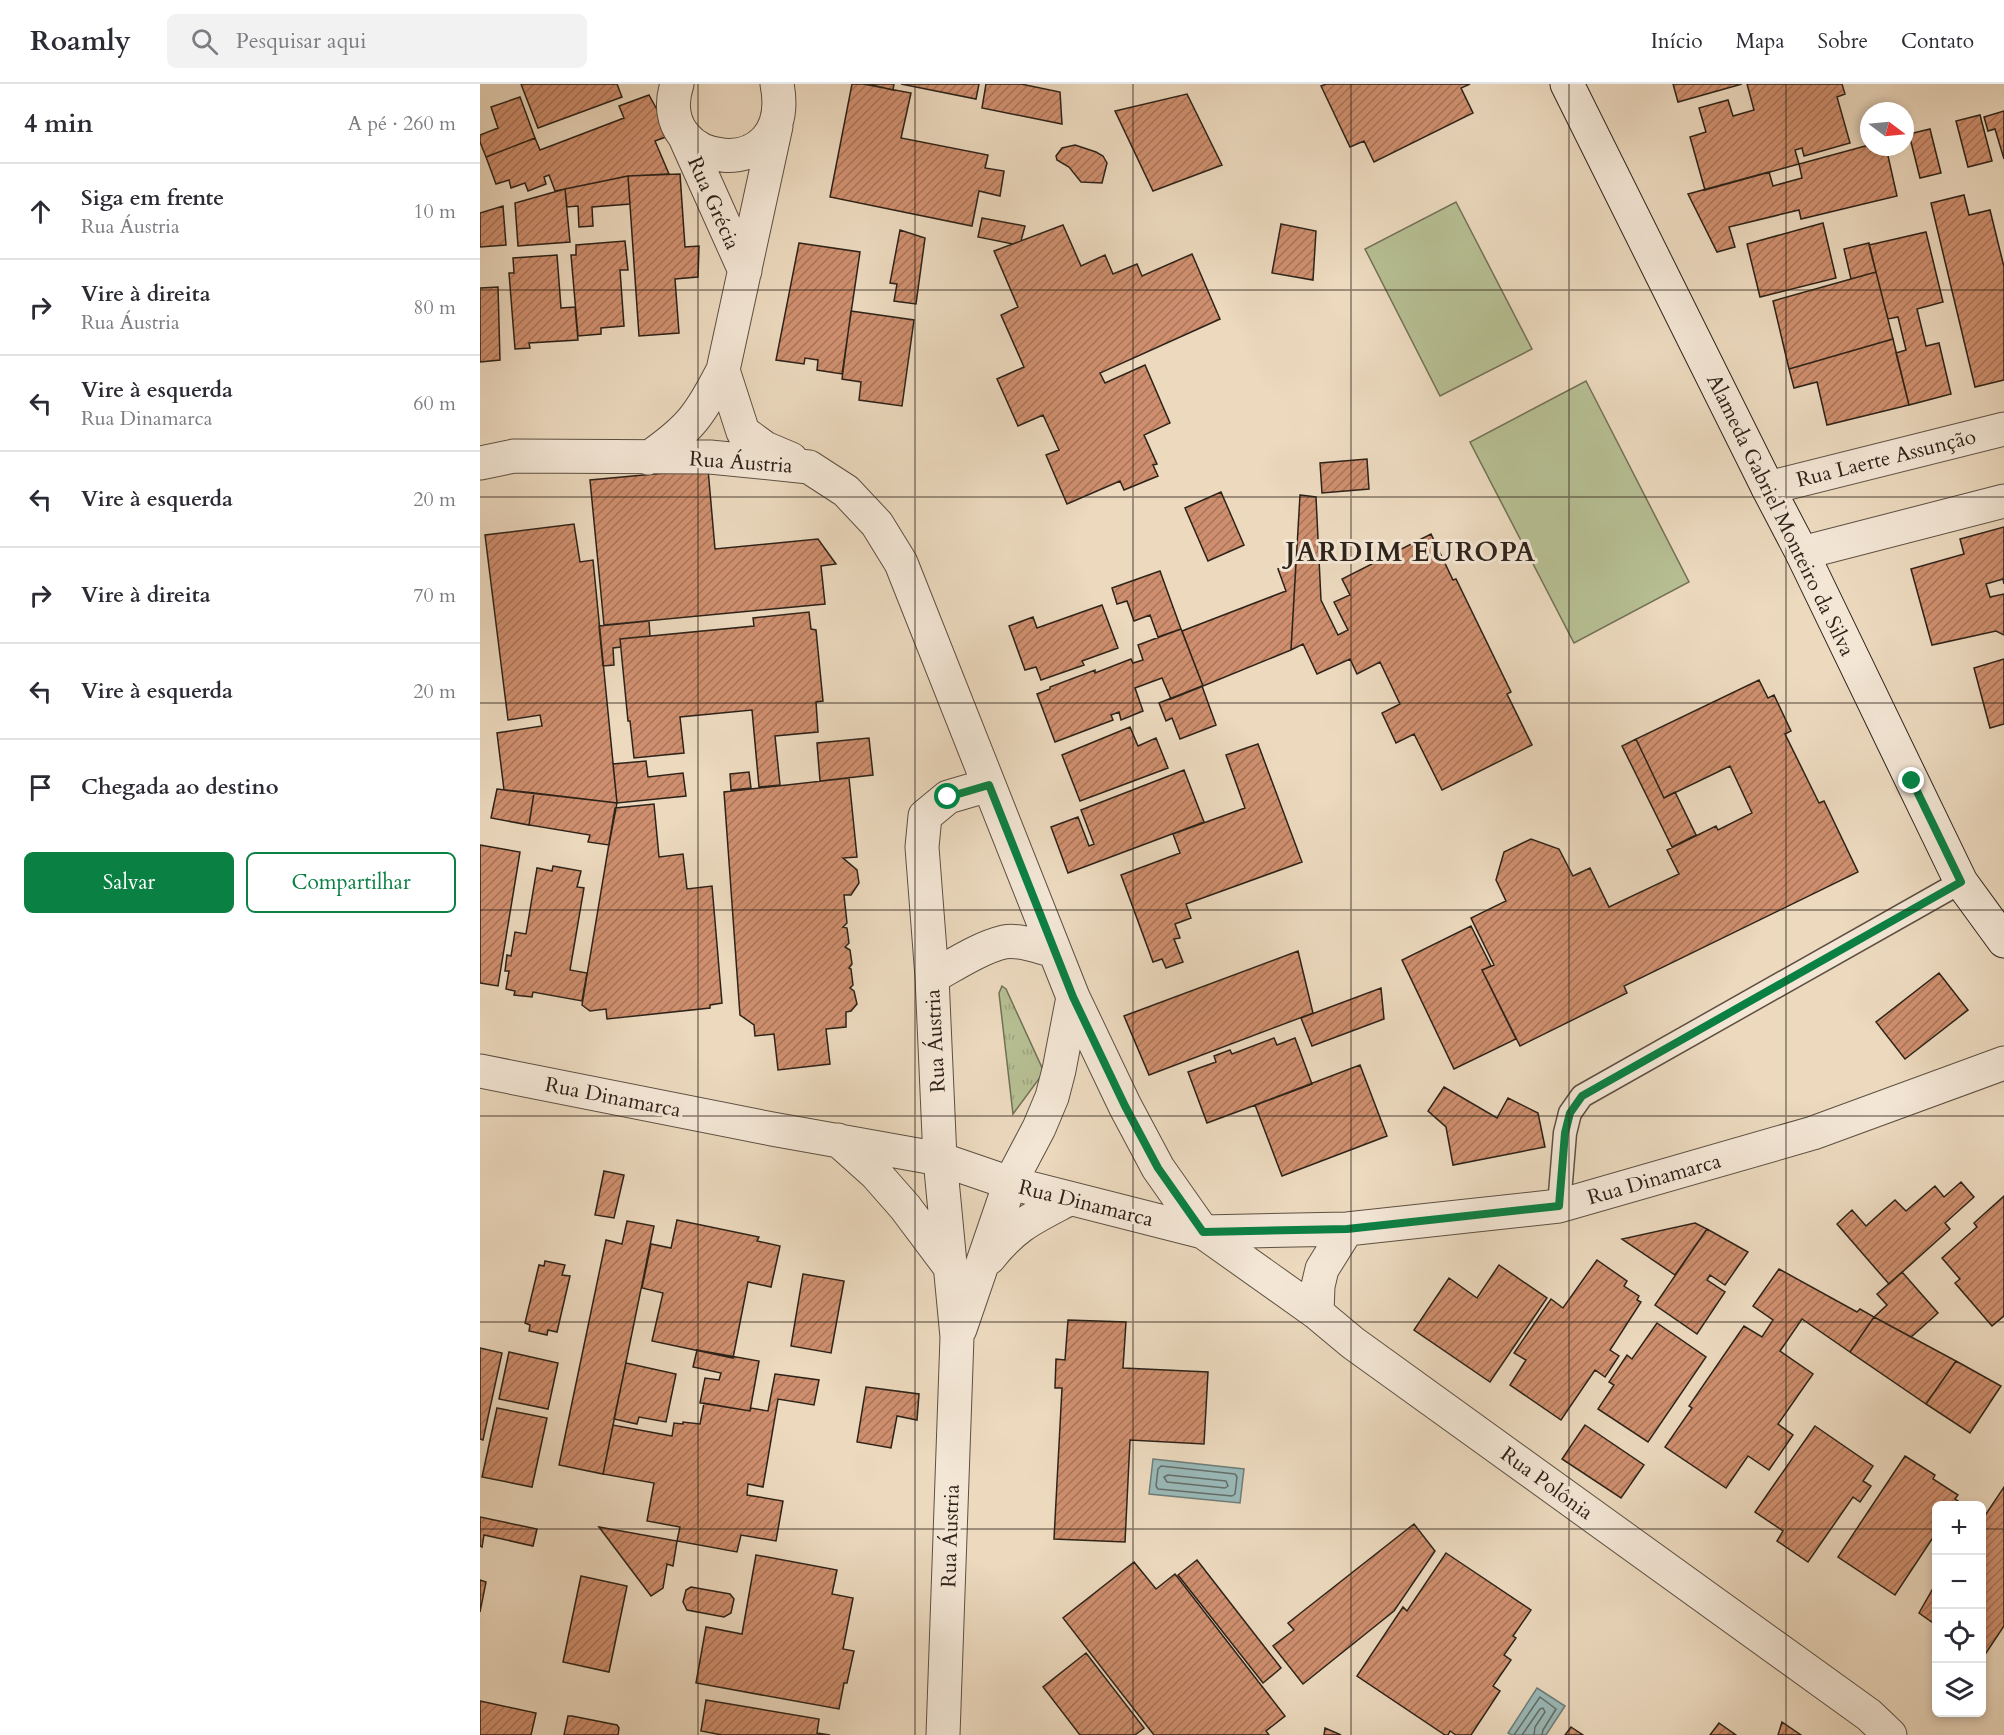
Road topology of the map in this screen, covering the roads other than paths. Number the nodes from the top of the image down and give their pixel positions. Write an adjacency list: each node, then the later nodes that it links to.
1 (1567, 84): 11 (street, Alameda Gabriel Monteiro da Silva)
2 (674, 87): 4 (street, Rua Grécia)
3 (779, 99): 4 (street); 5 (street, Rua Grécia)
4 (684, 135): 5 (street, Rua Grécia)
5 (745, 271): 6 (street, Rua Grécia)
6 (723, 370): 8 (street, Rua Grécia); 10 (street)
7 (2004, 429): 11 (street, Rua Laerte Assunção)
8 (648, 458): 9 (street, Rua Áustria); 10 (street, Rua Áustria)
9 (480, 462)
10 (809, 467): 14 (street, Rua Áustria)
11 (1768, 488): 13 (street, Alameda Gabriel Monteiro da Silva)
12 (2004, 501): 13 (street)
13 (1802, 553): 15 (street, Alameda Gabriel Monteiro da Silva)
14 (989, 785): 17 (street, Rua Áustria); 18 (street, Rua Áustria)
15 (1961, 882): 16 (street, Alameda Gabriel Monteiro da Silva); 26 (lane)
16 (2004, 941)
17 (1054, 951): 18 (street); 19 (street, Rua Áustria)
18 (932, 977): 23 (street, Rua Áustria)
19 (1073, 997): 24 (street, Rua Áustria); 28 (street, Rua Áustria)
20 (2004, 1063): 26 (street, Rua Dinamarca)
21 (480, 1071): 22 (street, Rua Dinamarca)
22 (836, 1139): 23 (street, Rua Dinamarca); 30 (street)
23 (940, 1159): 24 (street, Rua Dinamarca); 30 (street, Rua Áustria)
24 (1010, 1183): 25 (street, Rua Dinamarca); 29 (street, Rua Áustria)
25 (1069, 1199): 28 (street, Rua Dinamarca); 29 (street)
26 (1559, 1206): 27 (street, Rua Dinamarca)
27 (1347, 1229): 28 (street, Rua Dinamarca); 31 (street)
28 (1203, 1232): 31 (street, Rua Polônia)
29 (982, 1266): 32 (street, Rua Áustria)
30 (950, 1267): 32 (street, Rua Áustria)
31 (1317, 1313): 34 (street, Rua Polônia)
32 (957, 1337): 33 (street, Rua Áustria)
33 (943, 1735)
34 (1890, 1735)

